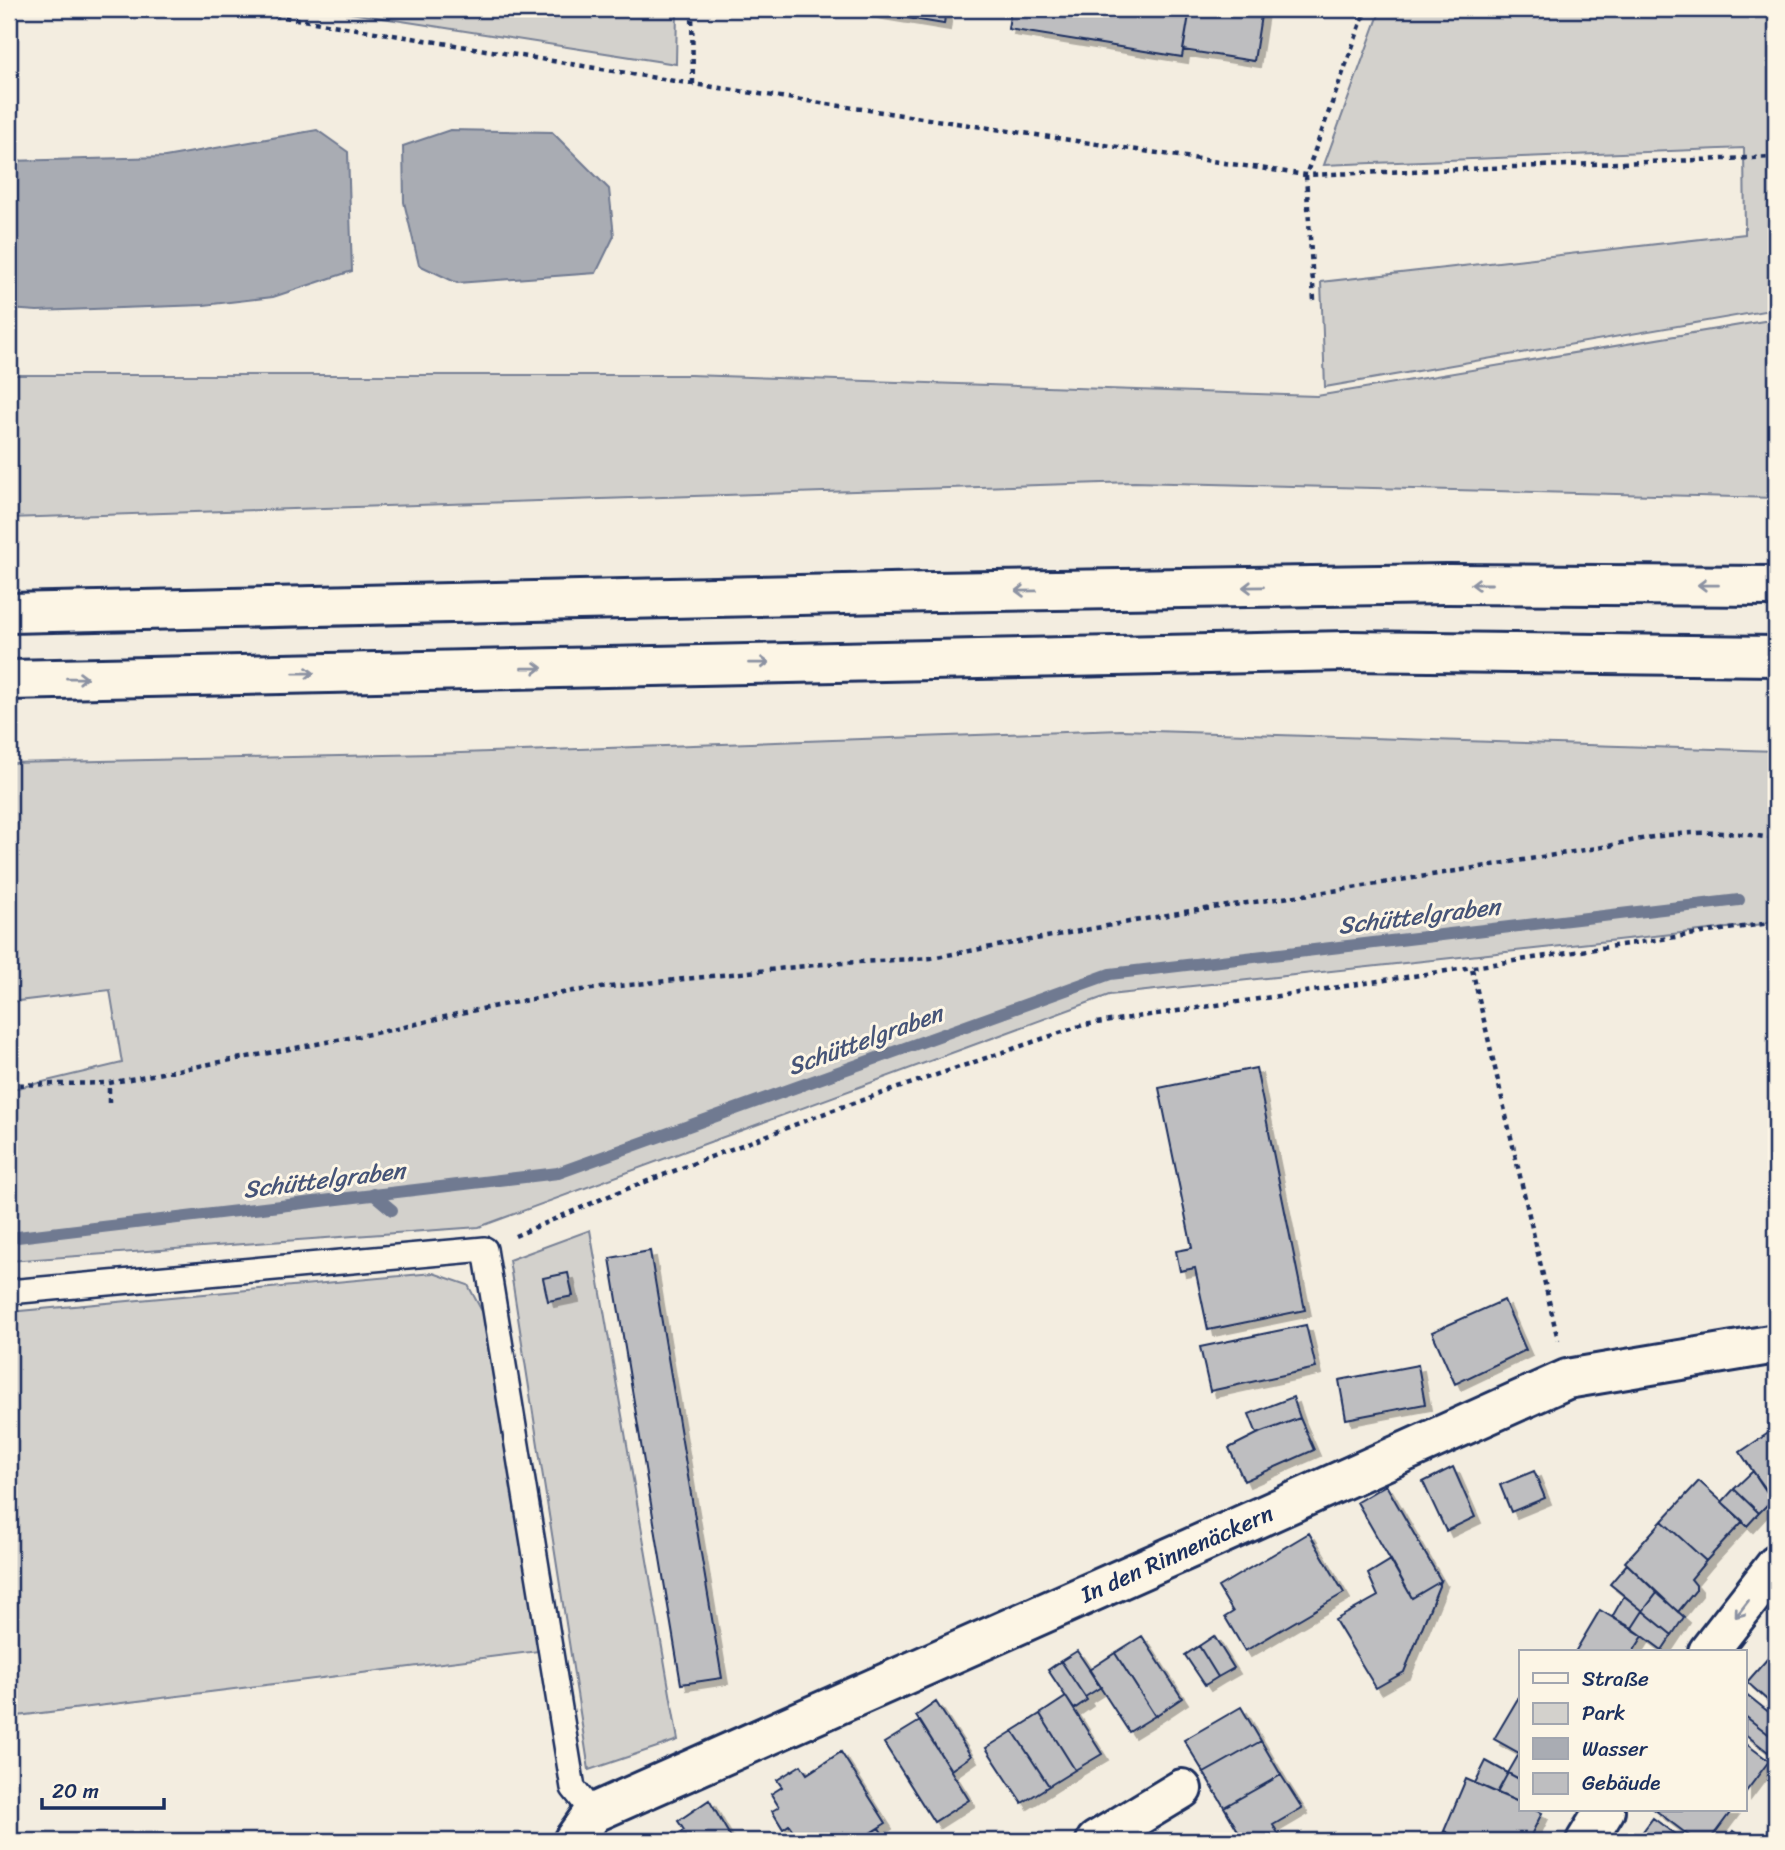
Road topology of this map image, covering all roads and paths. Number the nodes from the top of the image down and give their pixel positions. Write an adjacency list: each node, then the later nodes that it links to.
1 (235, 9): 4 (path)
2 (692, 9): 4 (path)
3 (1366, 9): 6 (path)
4 (693, 84): 6 (path)
5 (1776, 157): 6 (path)
6 (1306, 175): 7 (path)
7 (1314, 300)
8 (1776, 586): 9 (main road, one-way to 9)
9 (9, 612)
10 (1776, 656): 11 (main road, one-way to 10)
11 (9, 680)
12 (1776, 839): 15 (path)
13 (1776, 922): 14 (path)
14 (1472, 969): 18 (path); 21 (path)
15 (109, 1083): 16 (path); 17 (path)
16 (9, 1085)
17 (109, 1103)
18 (485, 1249): 19 (lane); 26 (lane)
19 (9, 1292)
20 (1776, 1344): 21 (main road, In den Rinnenäckern)
21 (1567, 1379): 26 (main road, In den Rinnenäckern)
22 (1776, 1565): 23 (main road, one-way to 23)
23 (1710, 1650)
24 (1182, 1789): 27 (main road)
25 (1604, 1812): 28 (main road)
26 (583, 1827)
27 (1096, 1841)
28 (1587, 1841)

